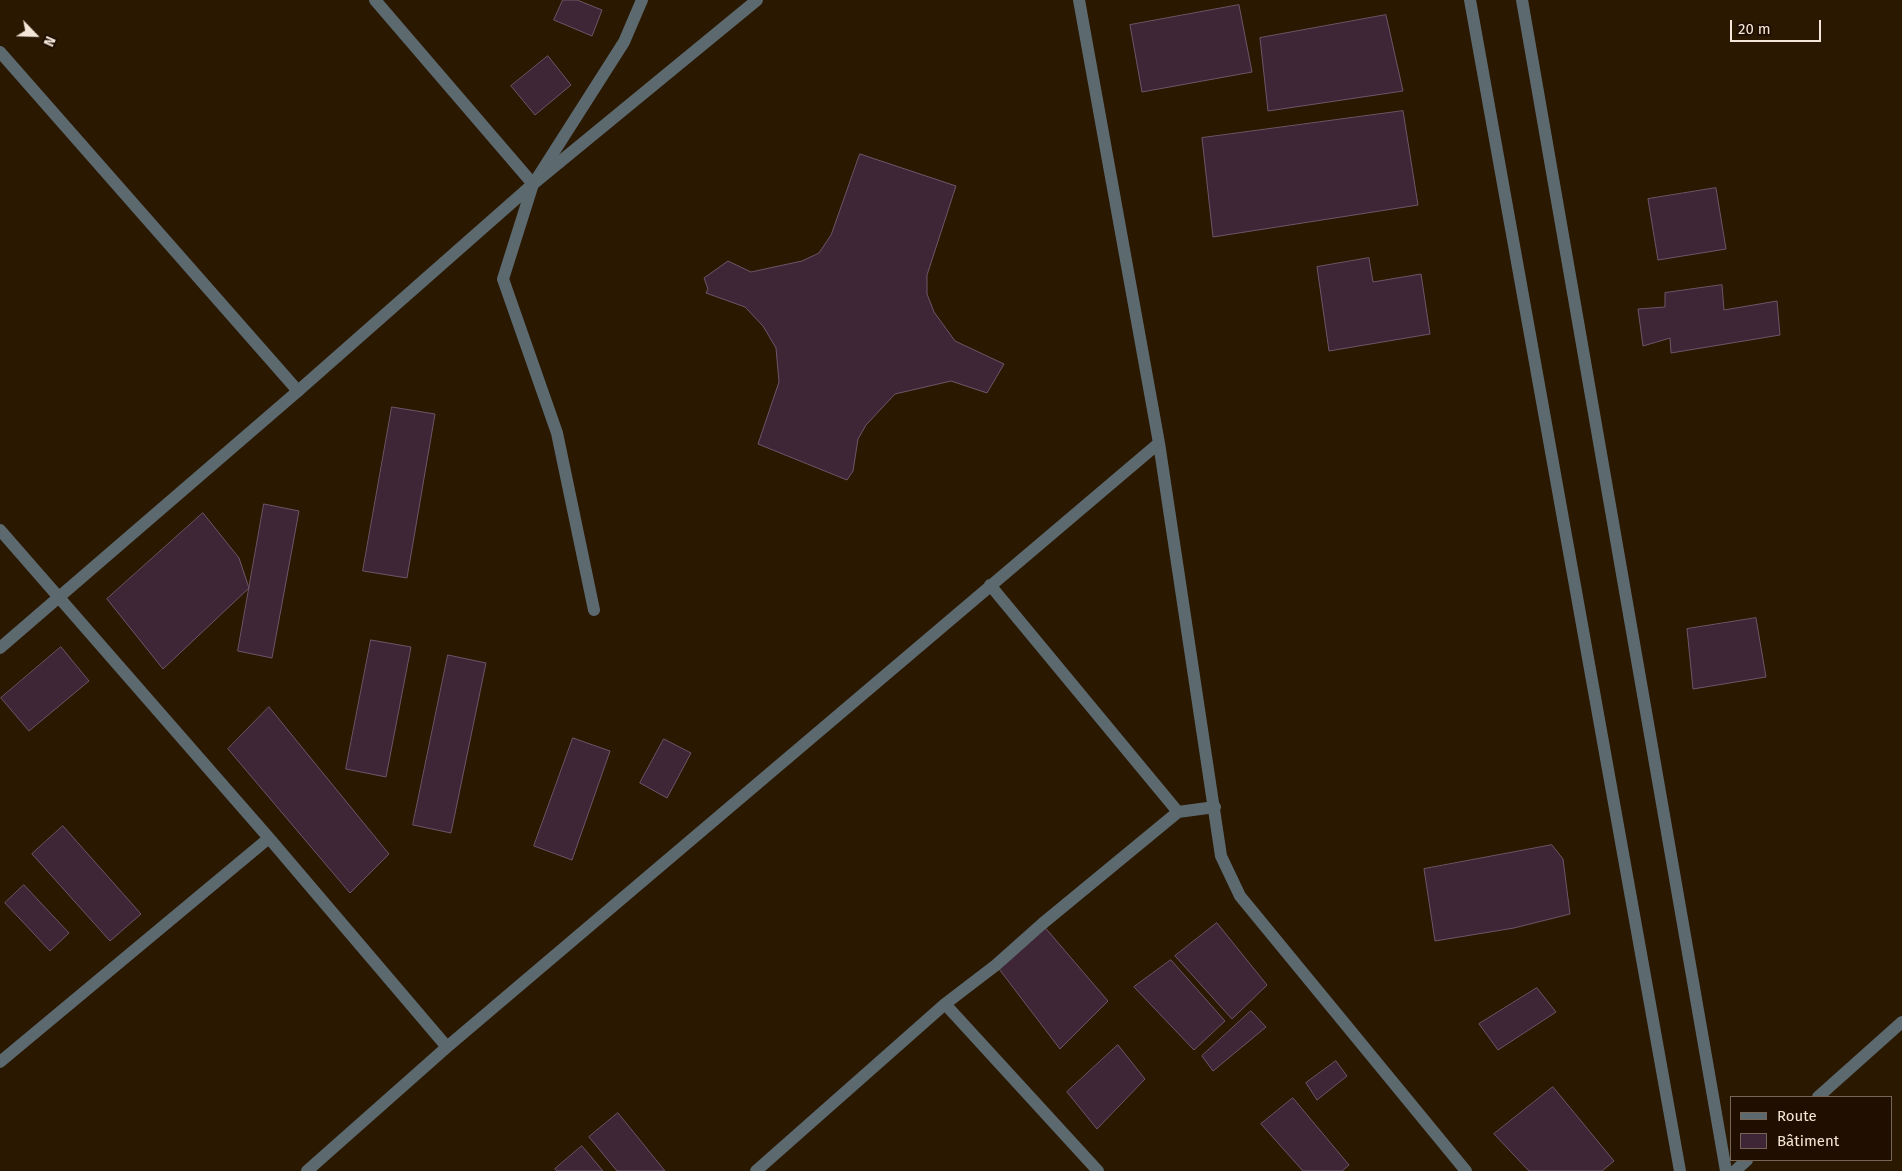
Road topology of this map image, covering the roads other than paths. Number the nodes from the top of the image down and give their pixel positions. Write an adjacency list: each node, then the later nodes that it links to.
1 (375, 0): 8 (street)
2 (642, 0): 8 (street)
3 (757, 0): 8 (street)
4 (1079, 0): 10 (street)
5 (1470, 0): 29 (street)
6 (1522, 0): 30 (street)
7 (0, 52): 9 (street)
8 (533, 184): 9 (street); 14 (street)
9 (298, 392): 13 (street)
10 (1159, 443): 12 (street); 16 (street)
11 (0, 530): 13 (street)
12 (990, 585): 17 (street); 21 (street)
13 (59, 597): 15 (street); 18 (street)
14 (594, 610)
15 (0, 648)
16 (1215, 807): 17 (street); 28 (street)
17 (1178, 812): 19 (street)
18 (269, 838): 21 (street); 22 (street)
19 (945, 1004): 26 (street); 27 (street)
20 (1902, 1022): 23 (street)
21 (447, 1047): 25 (street)
22 (0, 1062)
23 (1819, 1096)
24 (1747, 1161): 31 (street)
25 (307, 1171)
26 (756, 1171)
27 (1098, 1171)
28 (1466, 1171)
29 (1680, 1171)
30 (1726, 1171)
31 (1735, 1171)

